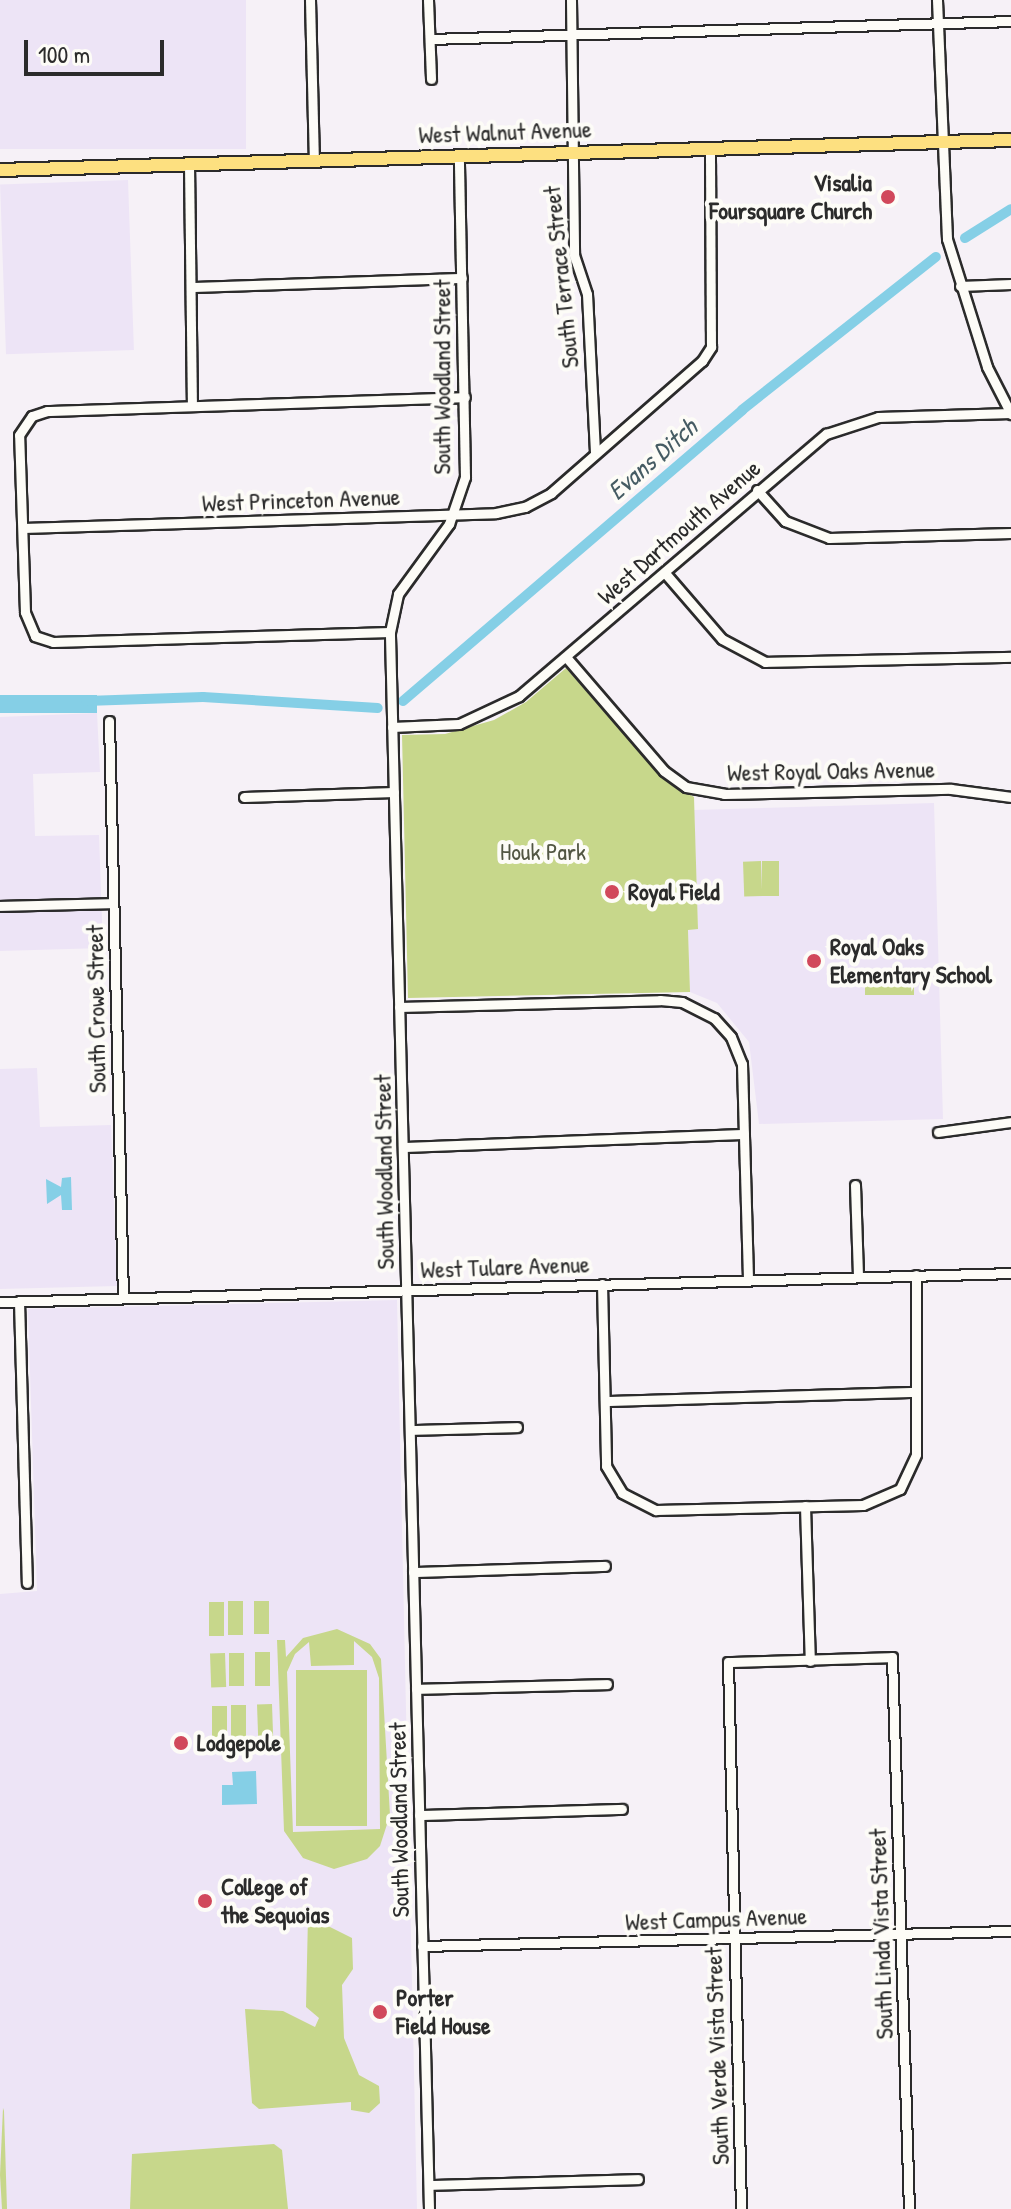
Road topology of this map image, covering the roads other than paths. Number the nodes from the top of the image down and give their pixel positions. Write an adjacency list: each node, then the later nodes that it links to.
1 (310, 0): 15 (street)
2 (428, 0): 8 (street)
3 (571, 0): 7 (street, South Terrace Street)
4 (937, 0): 6 (street)
5 (1011, 21): 6 (street)
6 (937, 23): 7 (street); 11 (street)
7 (572, 34): 8 (street); 13 (street, South Terrace Street)
8 (430, 39): 9 (street)
9 (431, 79)
10 (1011, 140): 11 (main road, West Walnut Avenue)
11 (940, 142): 12 (main road, West Walnut Avenue); 20 (street)
12 (710, 149): 13 (main road, West Walnut Avenue); 25 (street, West Princeton Avenue)
13 (571, 152): 14 (main road, West Walnut Avenue); 25 (street, South Terrace Street)
14 (459, 155): 15 (main road, West Walnut Avenue); 18 (street, South Woodland Street)
15 (314, 160): 16 (main road, West Walnut Avenue)
16 (189, 164): 17 (main road, West Walnut Avenue); 21 (street)
17 (0, 170)
18 (462, 278): 21 (street); 22 (street, South Woodland Street)
19 (1011, 284): 20 (street)
20 (960, 286): 24 (street)
21 (191, 287): 23 (street)
22 (465, 397): 23 (street); 27 (street, South Woodland Street)
23 (192, 406): 28 (street)
24 (1011, 413): 26 (street, West Dartmouth Avenue)
25 (595, 453): 27 (street, West Princeton Avenue)
26 (757, 490): 29 (street); 30 (street, West Dartmouth Avenue)
27 (453, 515): 28 (street, West Princeton Avenue); 31 (street, South Woodland Street)
28 (23, 528): 31 (street)
29 (1011, 533)
30 (665, 573): 32 (street, West Dartmouth Avenue); 33 (street)
31 (390, 632): 35 (street, South Woodland Street)
32 (566, 657): 35 (street, West Dartmouth Avenue); 38 (street, West Royal Oaks Avenue)
33 (1011, 657)
34 (109, 721): 39 (street, South Crowe Street)
35 (392, 727): 36 (street, South Woodland Street)
36 (394, 792): 37 (street); 41 (street, South Woodland Street)
37 (244, 797)
38 (1011, 797)
39 (113, 903): 40 (street); 53 (street, South Crowe Street)
40 (0, 906)
41 (399, 1007): 44 (street); 45 (street, South Woodland Street)
42 (1011, 1122): 43 (street)
43 (938, 1132)
44 (744, 1134): 45 (street); 50 (street)
45 (403, 1147): 52 (street, South Woodland Street)
46 (855, 1185): 49 (street)
47 (1011, 1273): 48 (street, West Tulare Avenue)
48 (916, 1275): 49 (street, West Tulare Avenue); 56 (street)
49 (858, 1277): 50 (street, West Tulare Avenue)
50 (748, 1280): 51 (street, West Tulare Avenue)
51 (602, 1284): 52 (street, West Tulare Avenue); 57 (street)
52 (407, 1290): 53 (street, West Tulare Avenue); 59 (street, South Woodland Street)
53 (123, 1296): 54 (street, West Tulare Avenue)
54 (19, 1301): 55 (street, West Tulare Avenue); 63 (street)
55 (0, 1302)
56 (914, 1392): 57 (street); 60 (street)
57 (605, 1401): 60 (street)
58 (517, 1427): 59 (street)
59 (411, 1430): 62 (street, South Woodland Street)
60 (805, 1506): 64 (street)
61 (605, 1566): 62 (street)
62 (413, 1572): 66 (street, South Woodland Street)
63 (27, 1583)
64 (810, 1661): 70 (street, South Linda Vista Street); 71 (street, South Verde Vista Street)
65 (607, 1684): 66 (street)
66 (416, 1689): 68 (street, South Woodland Street)
67 (622, 1809): 68 (street)
68 (419, 1815): 72 (street, South Woodland Street)
69 (1011, 1931): 70 (street, West Campus Avenue)
70 (902, 1933): 71 (street, West Campus Avenue); 77 (street, South Linda Vista Street)
71 (734, 1939): 72 (street, West Campus Avenue); 76 (street, South Verde Vista Street)
72 (422, 1946): 74 (street, South Woodland Street)
73 (638, 2179): 74 (street)
74 (429, 2185): 75 (street, South Woodland Street)
75 (429, 2209)
76 (741, 2209)
77 (909, 2209)

